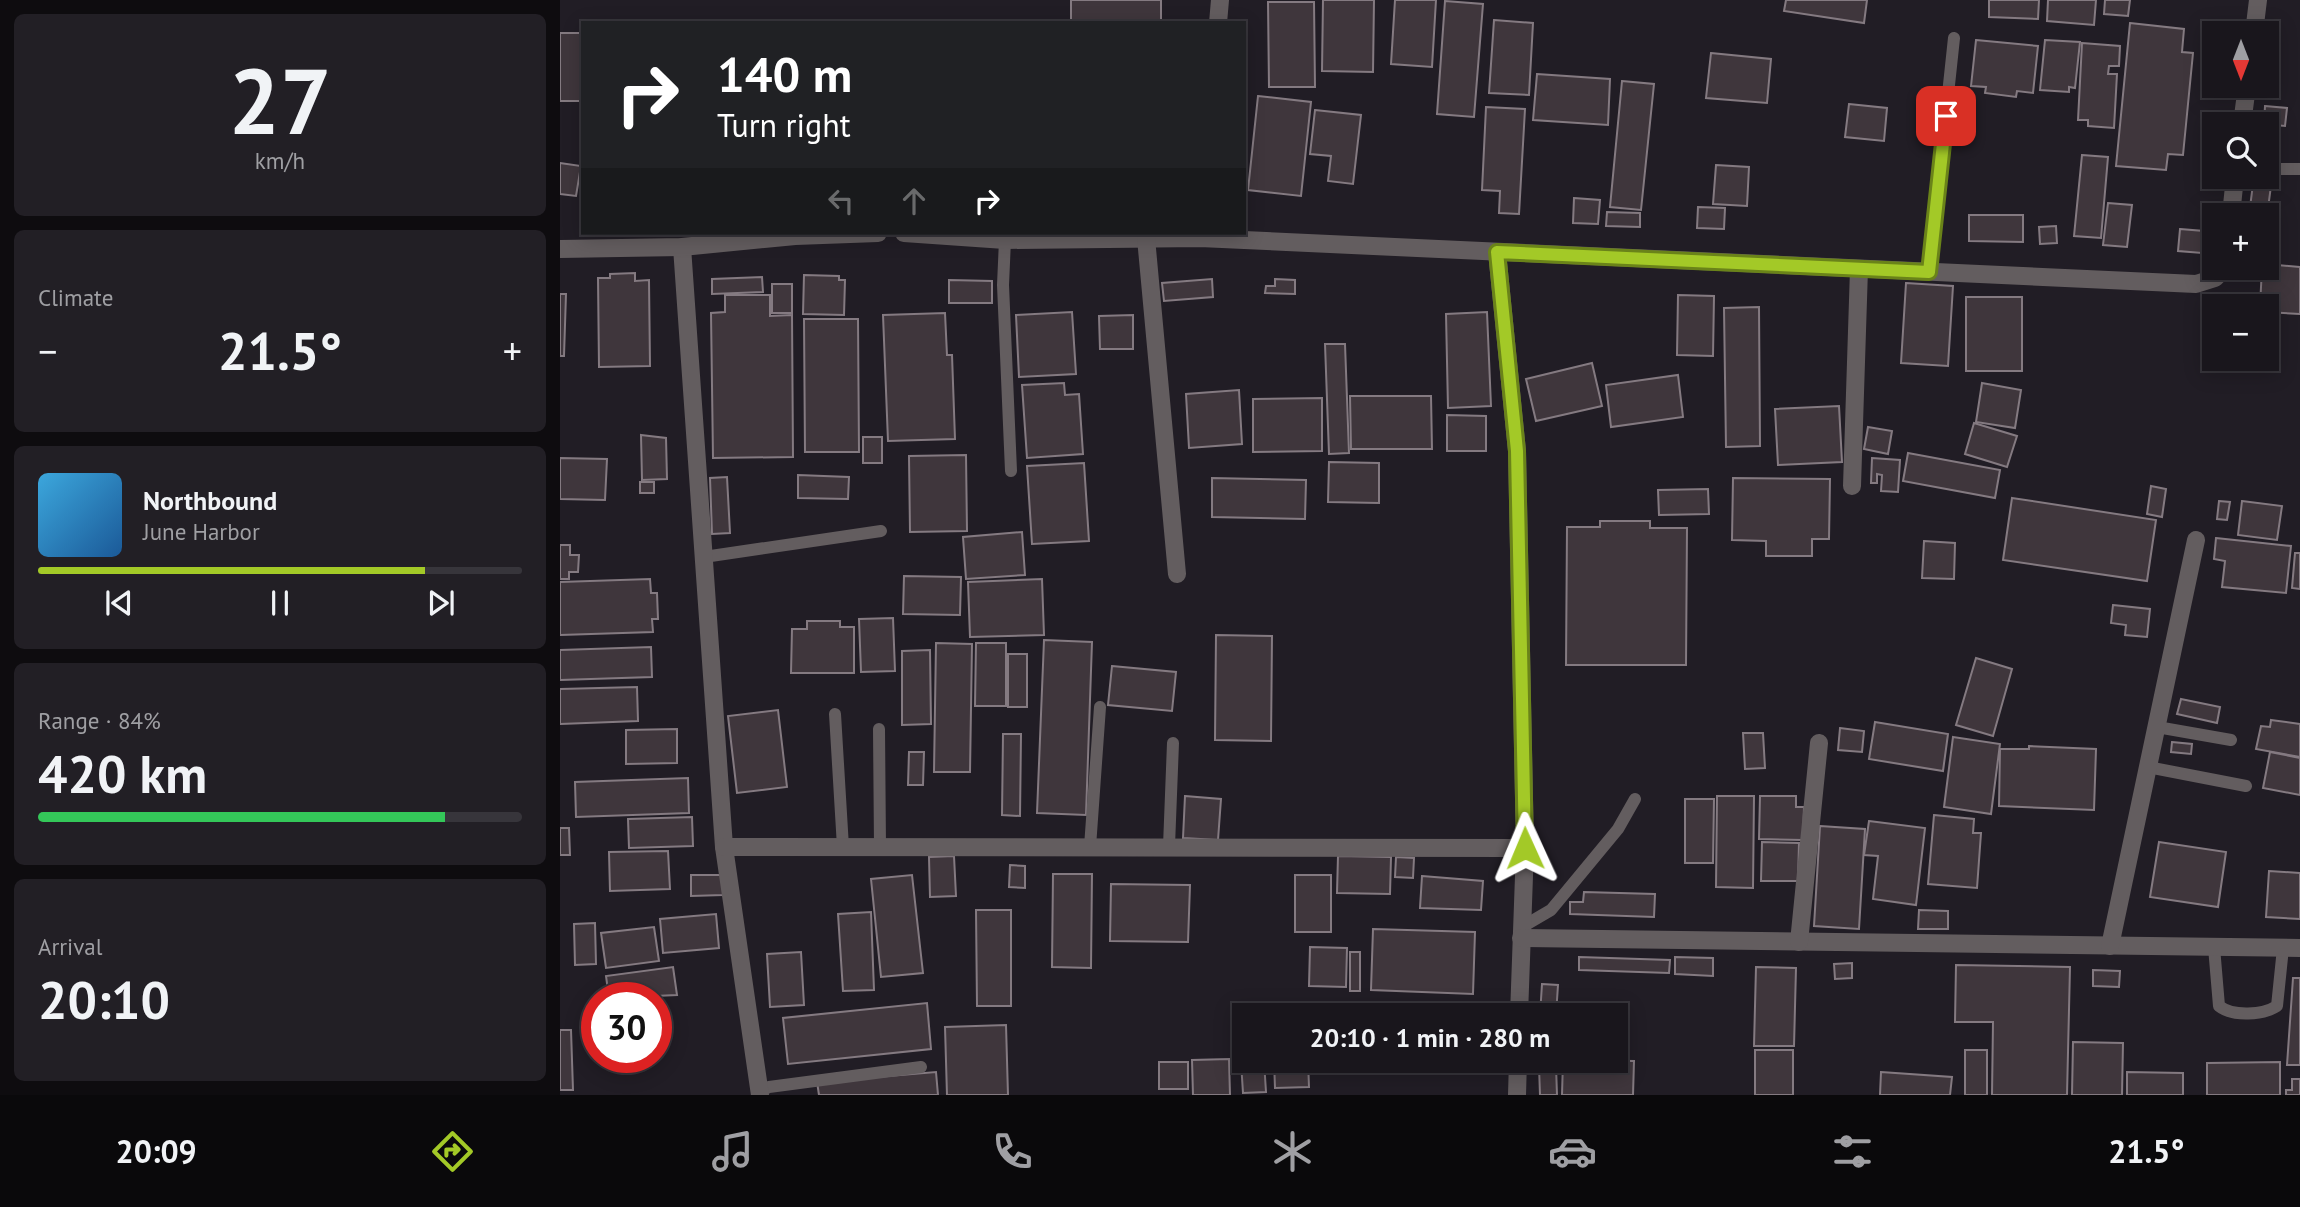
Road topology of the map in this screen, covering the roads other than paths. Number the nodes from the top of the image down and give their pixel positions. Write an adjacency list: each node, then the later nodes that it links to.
1 (1220, 0): 3 (street)
2 (2258, 0): 4 (street)
3 (1218, 21)
4 (2255, 21)
5 (1955, 38): 17 (lane)
6 (2279, 169): 7 (lane)
7 (2300, 169)
8 (823, 235): 13 (street)
9 (933, 235): 12 (street)
10 (1200, 235): 11 (street); 15 (street)
11 (1146, 238): 12 (street); 24 (street)
12 (1005, 240): 19 (lane)
13 (682, 247): 14 (street); 23 (street)
14 (560, 250)
15 (1497, 252): 16 (street); 40 (street)
16 (1859, 269): 17 (street); 20 (street)
17 (1929, 272): 18 (street)
18 (2209, 280)
19 (1010, 471)
20 (1852, 486)
21 (881, 531): 23 (lane)
22 (2196, 540): 27 (street)
23 (704, 557): 36 (street)
24 (1177, 574)
25 (1100, 707): 39 (lane)
26 (835, 713): 37 (lane)
27 (2157, 727): 29 (lane); 32 (street)
28 (879, 729): 38 (lane)
29 (2231, 740)
30 (1173, 743): 35 (lane)
31 (1819, 743): 42 (street)
32 (2148, 767): 33 (lane); 43 (street)
33 (2246, 786)
34 (1635, 799): 41 (lane)
35 (1169, 846): 39 (street); 40 (street)
36 (724, 847): 37 (street); 49 (street)
37 (843, 847): 38 (street)
38 (880, 847): 39 (street)
39 (1090, 847)
40 (1525, 848): 41 (street)
41 (1522, 932): 42 (street); 46 (street)
42 (1799, 942): 43 (street)
43 (2110, 946): 44 (street)
44 (2214, 947): 45 (street); 45 (lane)
45 (2291, 948)
46 (1519, 1003)
47 (921, 1067): 49 (lane)
48 (1518, 1073): 50 (street)
49 (760, 1094)
50 (1517, 1095)

